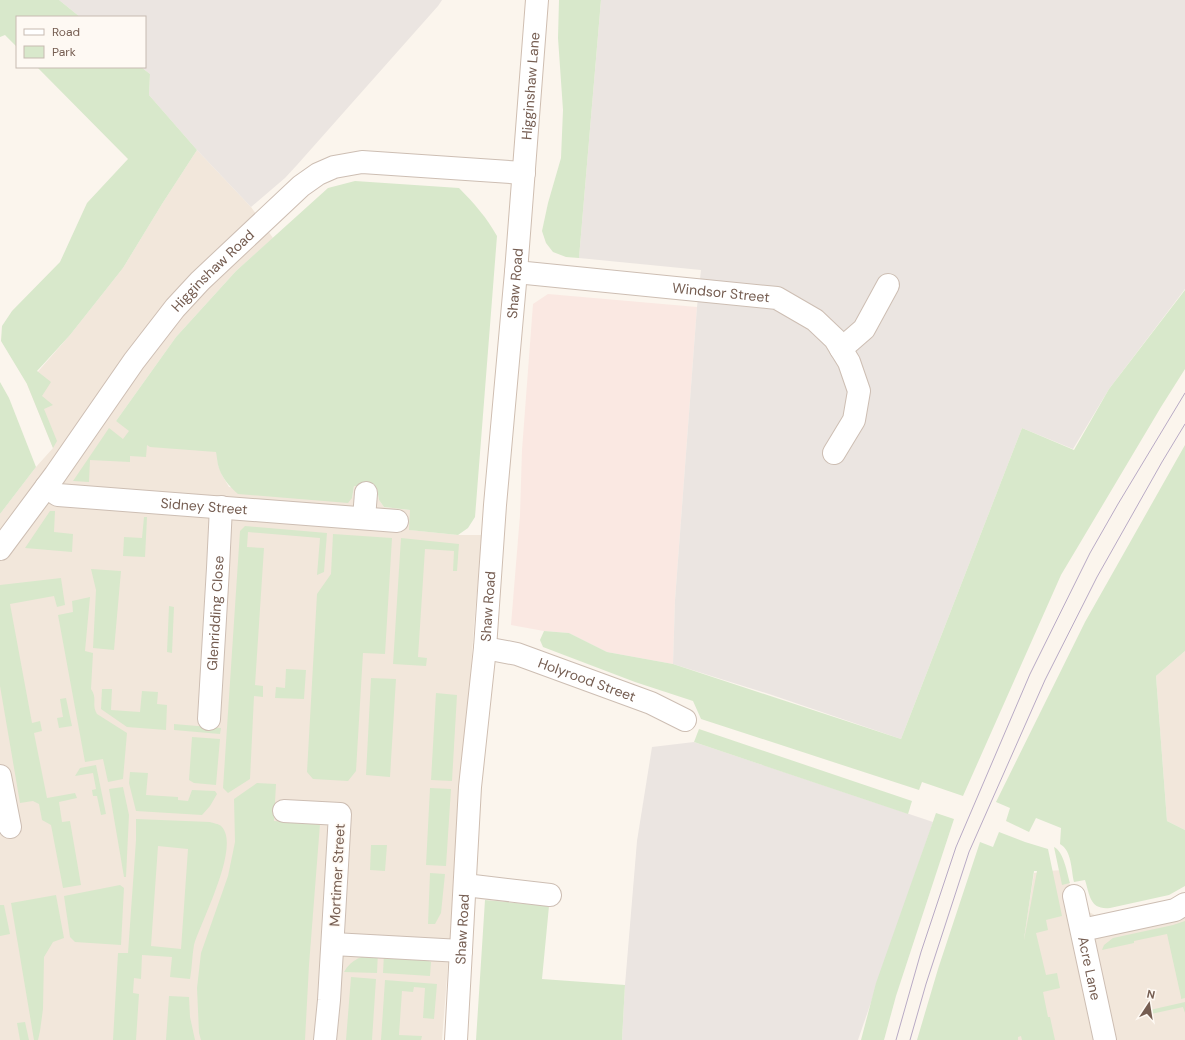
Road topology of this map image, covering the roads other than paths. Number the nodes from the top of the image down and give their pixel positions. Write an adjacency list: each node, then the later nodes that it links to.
1 (537, 0): 2 (street, Higginshaw Lane)
2 (524, 173): 3 (street, Shaw Road); 7 (street, Higginshaw Road)
3 (516, 272): 5 (street, Windsor Street); 13 (street, Shaw Road)
4 (888, 285): 5 (street)
5 (841, 349): 6 (street, Windsor Street)
6 (834, 452)
7 (46, 487): 9 (street, Sidney Street); 12 (street, Higginshaw Road)
8 (366, 493): 10 (street)
9 (221, 507): 10 (street, Sidney Street); 14 (street, Glenridding Close)
10 (364, 518): 11 (street, Sidney Street)
11 (397, 521)
12 (0, 549)
13 (485, 648): 15 (street, Holyrood Street); 19 (street, Shaw Road)
14 (209, 719)
15 (685, 720)
16 (0, 776): 18 (street)
17 (284, 811): 24 (street, Mortimer Street)
18 (10, 827)
19 (465, 885): 20 (street); 25 (street, Shaw Road)
20 (550, 895)
21 (1074, 896): 23 (street, Acre Lane)
22 (1185, 904): 23 (street)
23 (1082, 930): 28 (street, Acre Lane)
24 (333, 944): 25 (street, Mortimer Street); 26 (street, Mortimer Street)
25 (461, 951): 27 (street, Shaw Road)
26 (325, 1040)
27 (456, 1040)
28 (1105, 1040)

